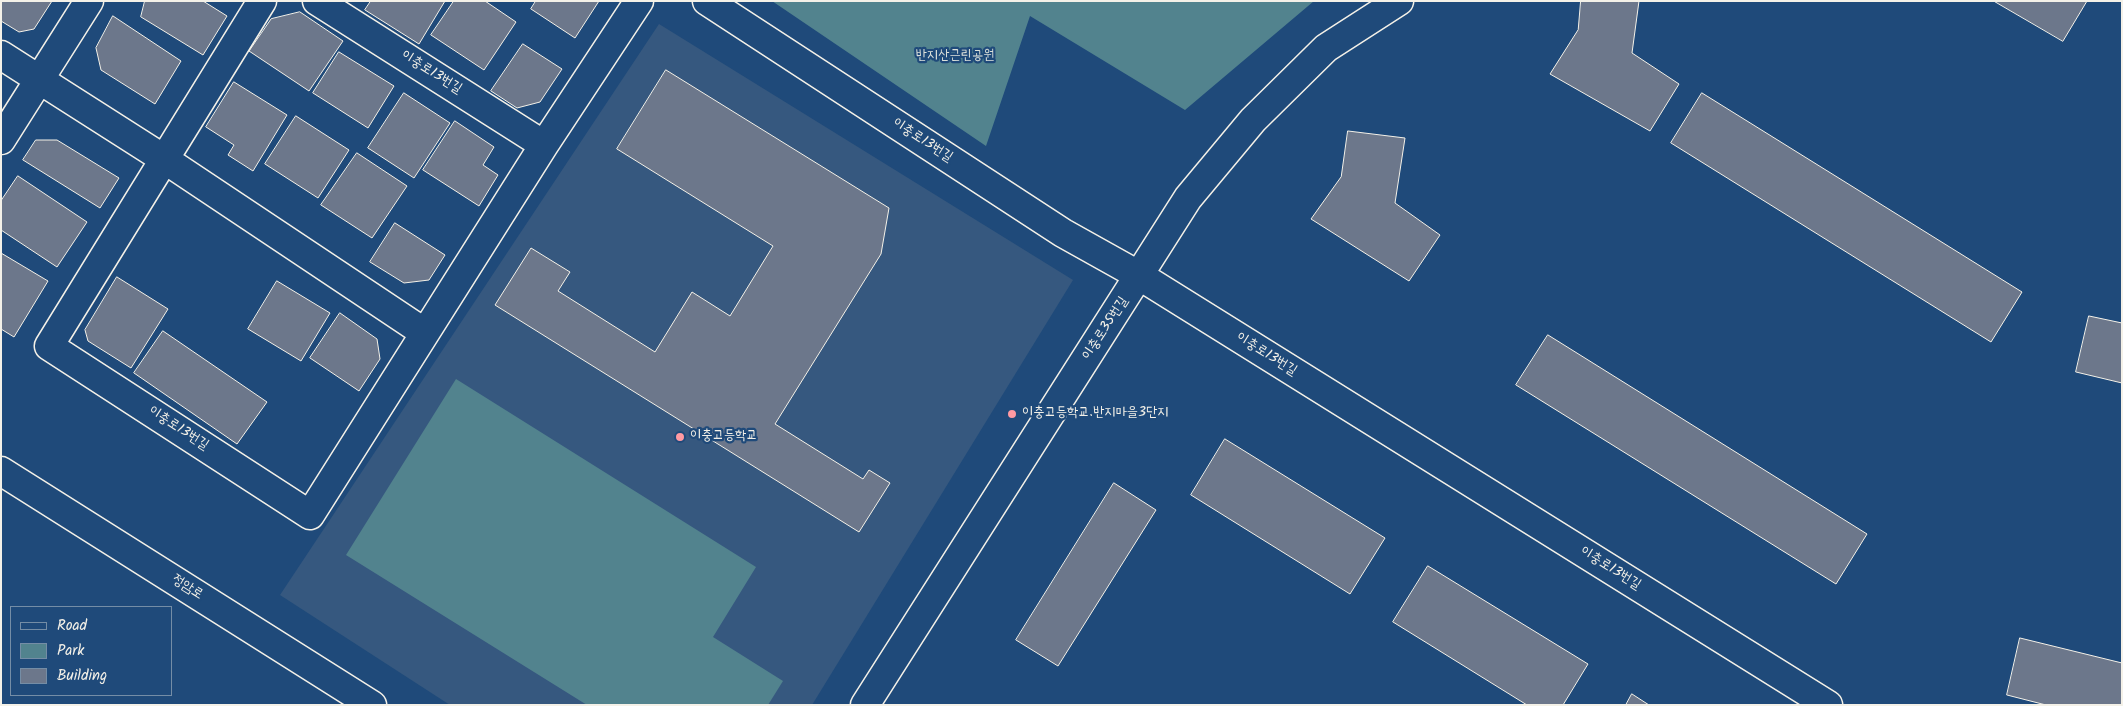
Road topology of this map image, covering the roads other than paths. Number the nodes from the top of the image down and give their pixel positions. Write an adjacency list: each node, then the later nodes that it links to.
1 (89, 1): 8 (street)
2 (262, 1): 11 (street, 이충로13번길)
3 (317, 1): 10 (street, 이충로13번길)
4 (639, 1): 10 (street, 이충로13번길)
5 (707, 1): 12 (street, 이충로13번길)
6 (1399, 1): 12 (street, 이충로35번길)
7 (1, 55): 8 (street)
8 (40, 80): 9 (street); 11 (street)
9 (1, 140)
10 (544, 145): 13 (street, 이충로13번길)
11 (164, 160): 13 (street); 13 (street, 이충로13번길)
12 (1140, 276): 16 (street, 이충로35번길); 17 (street, 이충로13번길)
13 (425, 332)
14 (1, 471): 15 (street, 정암로)
15 (372, 705)
16 (866, 705)
17 (1828, 705)

